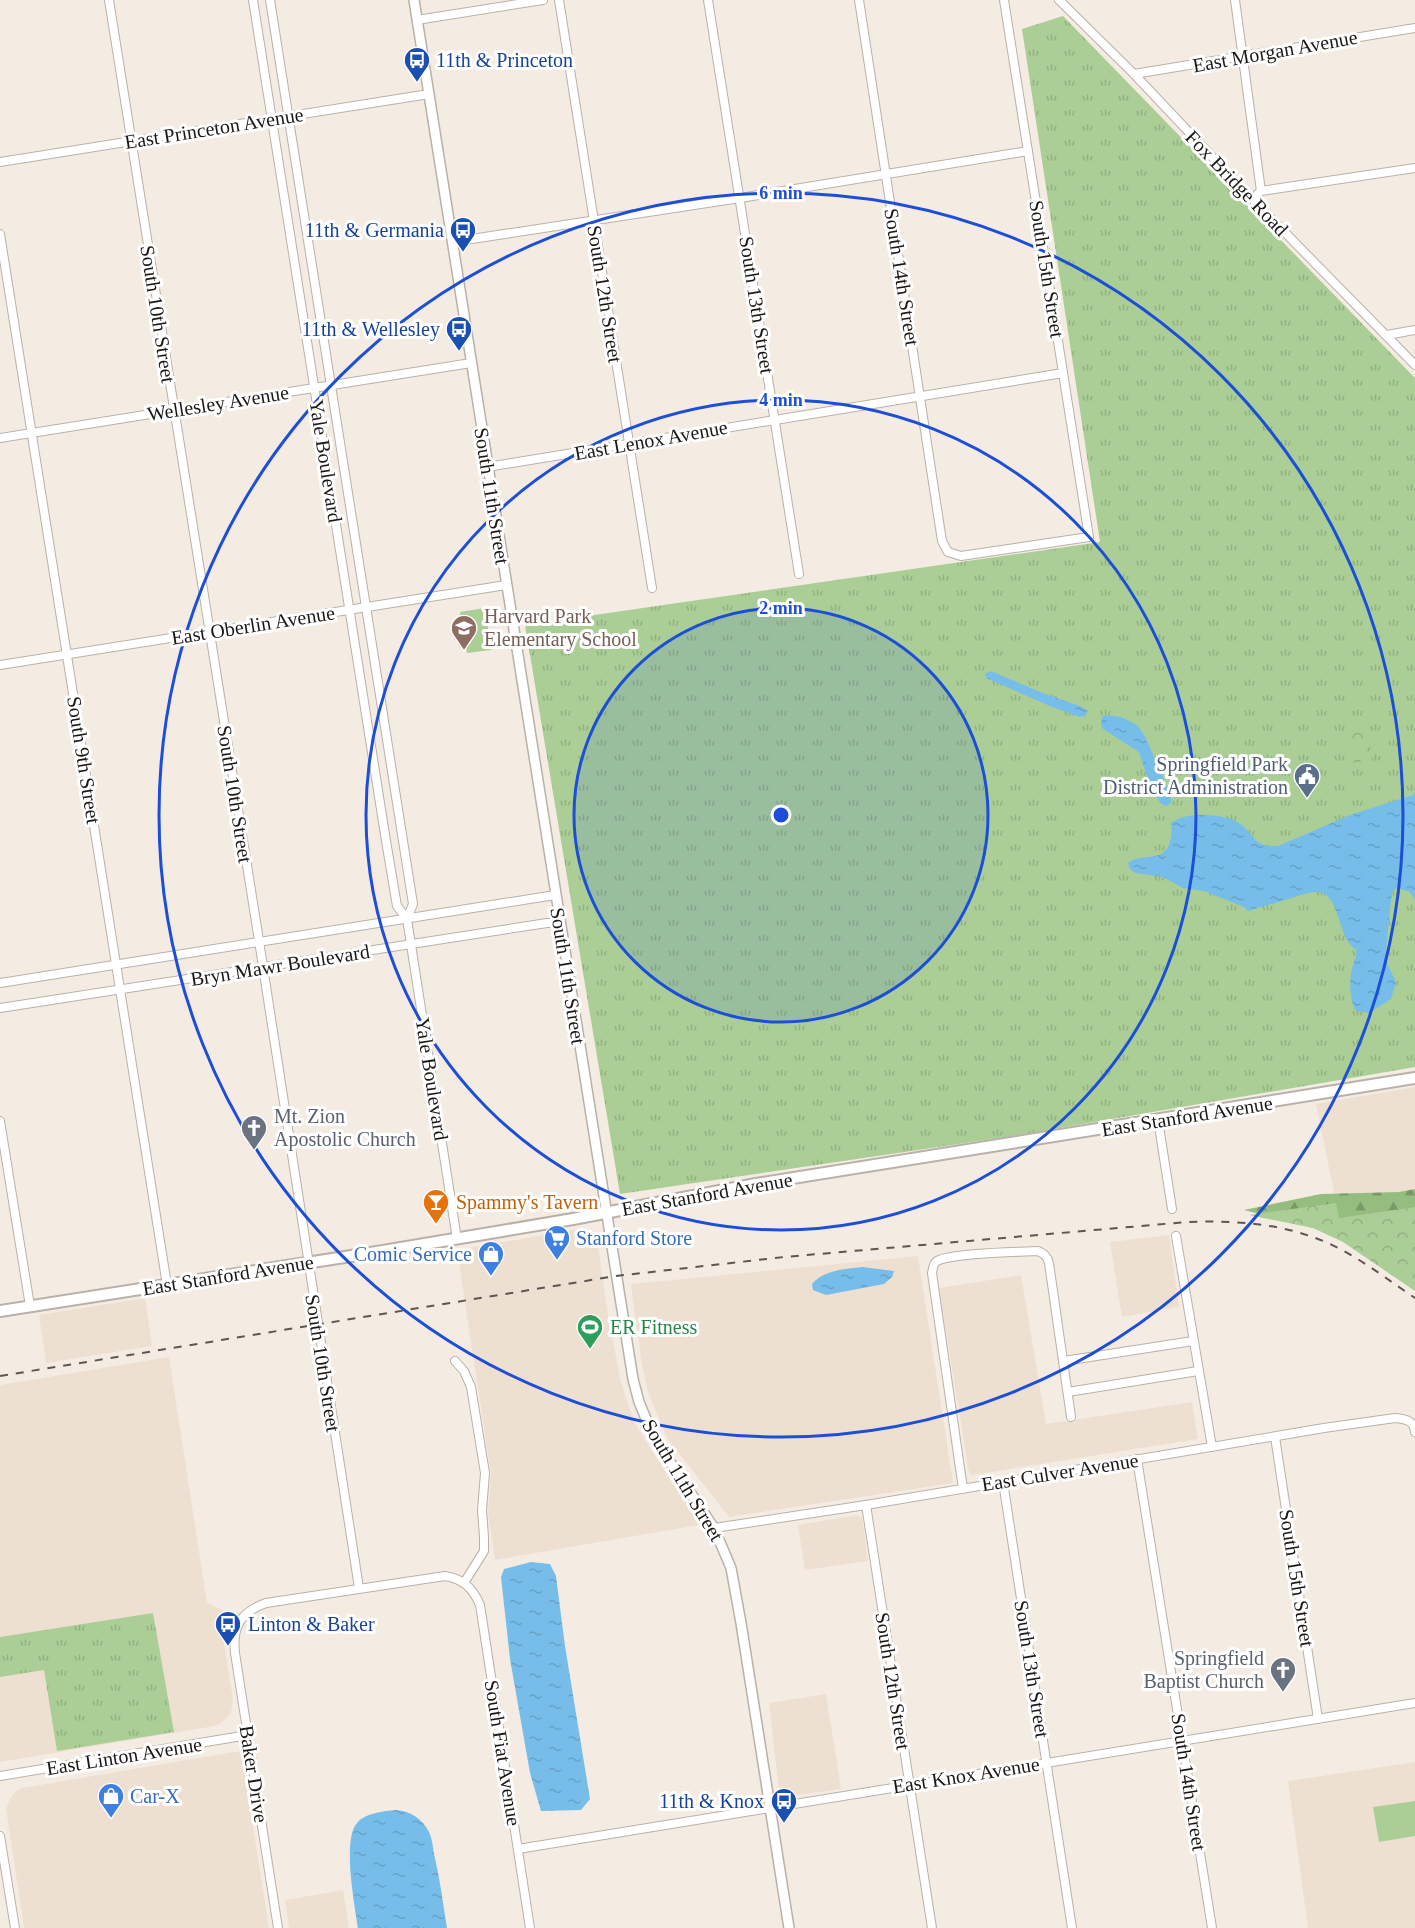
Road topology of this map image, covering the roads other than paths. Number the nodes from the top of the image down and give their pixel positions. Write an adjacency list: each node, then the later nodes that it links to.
1 (109, 0): 19 (street, South 10th Street)
2 (253, 0): 18 (street, Yale Boulevard)
3 (270, 0): 17 (street, Yale Boulevard)
4 (414, 0): 12 (street, South 11th Street)
5 (543, 0): 12 (street)
6 (559, 0): 27 (street, South 12th Street)
7 (708, 0): 25 (street, South 13th Street)
8 (859, 0): 23 (street, South 14th Street)
9 (1005, 0): 20 (street, South 15th Street)
10 (1059, 0): 15 (street, Fox Bridge Road)
11 (1235, 0): 14 (street)
12 (417, 20): 16 (street, South 11th Street)
13 (1415, 28): 14 (street, East Morgan Avenue)
14 (1242, 57): 15 (street, East Morgan Avenue); 24 (street)
15 (1134, 74): 26 (street, Fox Bridge Road)
16 (429, 94): 17 (street, East Princeton Avenue); 29 (street, South 11th Street)
17 (288, 117): 18 (street, East Princeton Avenue); 35 (street, Yale Boulevard)
18 (272, 119): 19 (street, East Princeton Avenue); 36 (street, Yale Boulevard)
19 (131, 141): 21 (street, East Princeton Avenue); 38 (street, South 10th Street)
20 (1028, 151): 23 (street); 34 (street, South 15th Street)
21 (0, 162)
22 (1415, 168): 24 (street)
23 (886, 173): 25 (street); 37 (street, South 14th Street)
24 (1262, 191): 26 (street)
25 (740, 198): 27 (street); 39 (street, South 13th Street)
26 (1252, 199): 31 (street, Fox Bridge Road)
27 (593, 220): 29 (street); 42 (street, South 12th Street)
28 (0, 234): 40 (street, South 9th Street)
29 (452, 242): 32 (street, South 11th Street)
30 (1415, 330): 31 (street)
31 (1387, 335): 33 (street, Fox Bridge Road)
32 (471, 363): 35 (street, Wellesley Avenue); 43 (street, South 11th Street)
33 (1415, 365)
34 (1063, 373): 37 (street, East Lenox Avenue); 44 (street, South 15th Street)
35 (331, 385): 36 (street, Wellesley Avenue); 48 (street, Yale Boulevard)
36 (314, 388): 38 (street, Wellesley Avenue); 49 (street, Yale Boulevard)
37 (920, 396): 39 (street, East Lenox Avenue); 44 (street, South 14th Street)
38 (174, 410): 40 (street, Wellesley Avenue); 50 (street, South 10th Street)
39 (775, 419): 42 (street, East Lenox Avenue); 45 (street, South 13th Street)
40 (32, 433): 41 (street, Wellesley Avenue); 51 (street, South 9th Street)
41 (0, 438)
42 (630, 444): 43 (street, East Lenox Avenue); 47 (street, South 12th Street)
43 (488, 467): 46 (street, South 11th Street)
44 (948, 552)
45 (799, 574)
46 (506, 585): 48 (street, East Oberlin Avenue); 53 (street, South 11th Street)
47 (652, 588)
48 (366, 607): 49 (street, East Oberlin Avenue); 54 (street, Yale Boulevard)
49 (349, 609): 50 (street, East Oberlin Avenue); 54 (street, Yale Boulevard)
50 (209, 632): 51 (street, East Oberlin Avenue); 56 (street, South 10th Street)
51 (67, 655): 52 (street, East Oberlin Avenue); 58 (street, South 9th Street)
52 (0, 665)
53 (555, 896): 54 (street, Bryn Mawr Boulevard); 55 (street, South 11th Street)
54 (407, 919): 56 (street, Bryn Mawr Boulevard); 57 (street, Yale Boulevard)
55 (560, 923): 57 (street, Bryn Mawr Boulevard); 67 (street, South 11th Street)
56 (259, 942): 58 (street, Bryn Mawr Boulevard); 59 (street, South 10th Street)
57 (411, 945): 59 (street, Bryn Mawr Boulevard); 69 (street, Yale Boulevard)
58 (116, 965): 60 (street, Bryn Mawr Boulevard); 61 (street, South 9th Street)
59 (262, 968): 61 (street, Bryn Mawr Boulevard); 70 (street, South 10th Street)
60 (0, 983)
61 (120, 990): 62 (street, Bryn Mawr Boulevard); 71 (street, South 9th Street)
62 (0, 1008)
63 (1415, 1078): 64 (main road, East Stanford Avenue)
64 (1158, 1120): 66 (street); 67 (main road, East Stanford Avenue)
65 (0, 1121): 72 (street)
66 (1172, 1209)
67 (605, 1213): 69 (main road, East Stanford Avenue); 87 (street, South 11th Street)
68 (1176, 1236): 74 (street)
69 (457, 1239): 70 (main road, East Stanford Avenue)
70 (308, 1263): 71 (main road, East Stanford Avenue); 89 (street, South 10th Street)
71 (167, 1285): 72 (main road, East Stanford Avenue)
72 (30, 1306): 73 (main road, East Stanford Avenue)
73 (0, 1311)
74 (1193, 1341): 76 (street); 77 (street)
75 (455, 1361): 88 (street)
76 (1064, 1361): 78 (street); 85 (street)
77 (1198, 1371): 78 (street); 82 (street)
78 (1068, 1392): 79 (street)
79 (1071, 1417)
80 (1415, 1432): 81 (street, East Culver Avenue)
81 (1275, 1437): 82 (street, East Culver Avenue); 91 (street, South 15th Street)
82 (1212, 1447): 83 (street, East Culver Avenue)
83 (1137, 1459): 84 (street, East Culver Avenue); 93 (street, South 14th Street)
84 (1003, 1482): 85 (street, East Culver Avenue); 94 (street, South 13th Street)
85 (963, 1489): 86 (street, East Culver Avenue)
86 (866, 1505): 87 (street, East Culver Avenue); 96 (street, South 12th Street)
87 (714, 1528): 97 (street, South 11th Street)
88 (464, 1583): 89 (street); 99 (street, South Fiat Avenue)
89 (359, 1588): 92 (street, Baker Drive)
90 (1415, 1703): 91 (street, East Knox Avenue)
91 (1318, 1719): 93 (street, East Knox Avenue)
92 (248, 1735): 95 (street, East Linton Avenue); 101 (street, Baker Drive)
93 (1183, 1740): 94 (street, East Knox Avenue); 106 (street, South 14th Street)
94 (1046, 1762): 96 (street, East Knox Avenue); 105 (street, South 13th Street)
95 (0, 1776)
96 (909, 1785): 97 (street, East Knox Avenue); 104 (street, South 12th Street)
97 (770, 1809): 99 (street, East Knox Avenue); 103 (street, South 11th Street)
98 (0, 1836): 100 (street)
99 (518, 1849): 102 (street, South Fiat Avenue)
100 (15, 1928)
101 (278, 1928)
102 (530, 1928)
103 (789, 1928)
104 (932, 1928)
105 (1072, 1928)
106 (1212, 1928)

